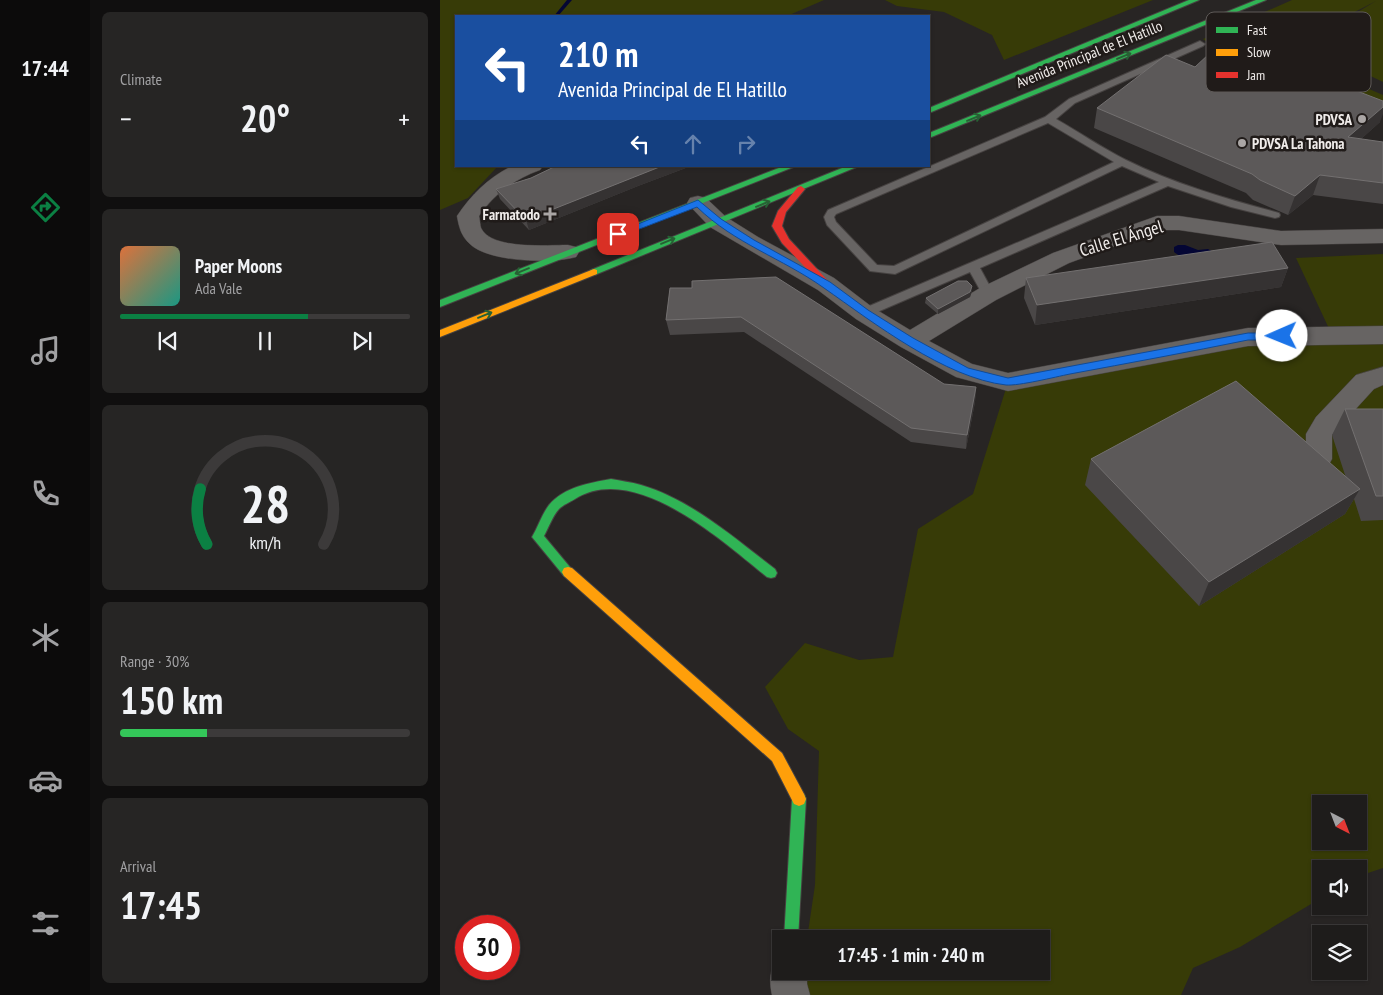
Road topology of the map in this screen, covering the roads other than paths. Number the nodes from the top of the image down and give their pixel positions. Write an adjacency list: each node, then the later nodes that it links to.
1 (1195, 0): 6 (main road, Avenida Principal de El Hatillo)
2 (1262, 0): 3 (main road, Avenida Principal de El Hatillo, one-way to 2)
3 (1233, 12)
4 (1206, 23): 8 (main road, Avenida Principal de El Hatillo, one-way to 4)
5 (1200, 44): 7 (lane)
6 (930, 111)
7 (1049, 119): 9 (lane); 9 (lane)
8 (930, 136)
9 (1122, 162): 13 (lane)
10 (529, 167): 19 (street)
11 (789, 167): 15 (main road)
12 (853, 167): 14 (main road)
13 (1168, 182): 16 (lane); 20 (lane)
14 (803, 188): 17 (main road, one-way to 14); 21 (main road)
15 (698, 203): 17 (street); 19 (main road)
16 (1275, 216)
17 (718, 222): 21 (street); 25 (main road, one-way to 17)
18 (1383, 236): 22 (street, Calle El Ángel)
19 (568, 252): 23 (main road, one-way to 23)
20 (973, 266): 22 (lane); 24 (lane)
21 (826, 284): 24 (street)
22 (988, 294): 27 (street, Calle El Ángel)
23 (440, 304)
24 (864, 313): 27 (street)
25 (440, 334)
26 (1383, 335): 27 (street)
27 (910, 341)
28 (1383, 376): 29 (street)
29 (1319, 459)
30 (771, 573): 31 (main road)
31 (792, 930)
32 (788, 980): 33 (street)
33 (791, 995)

